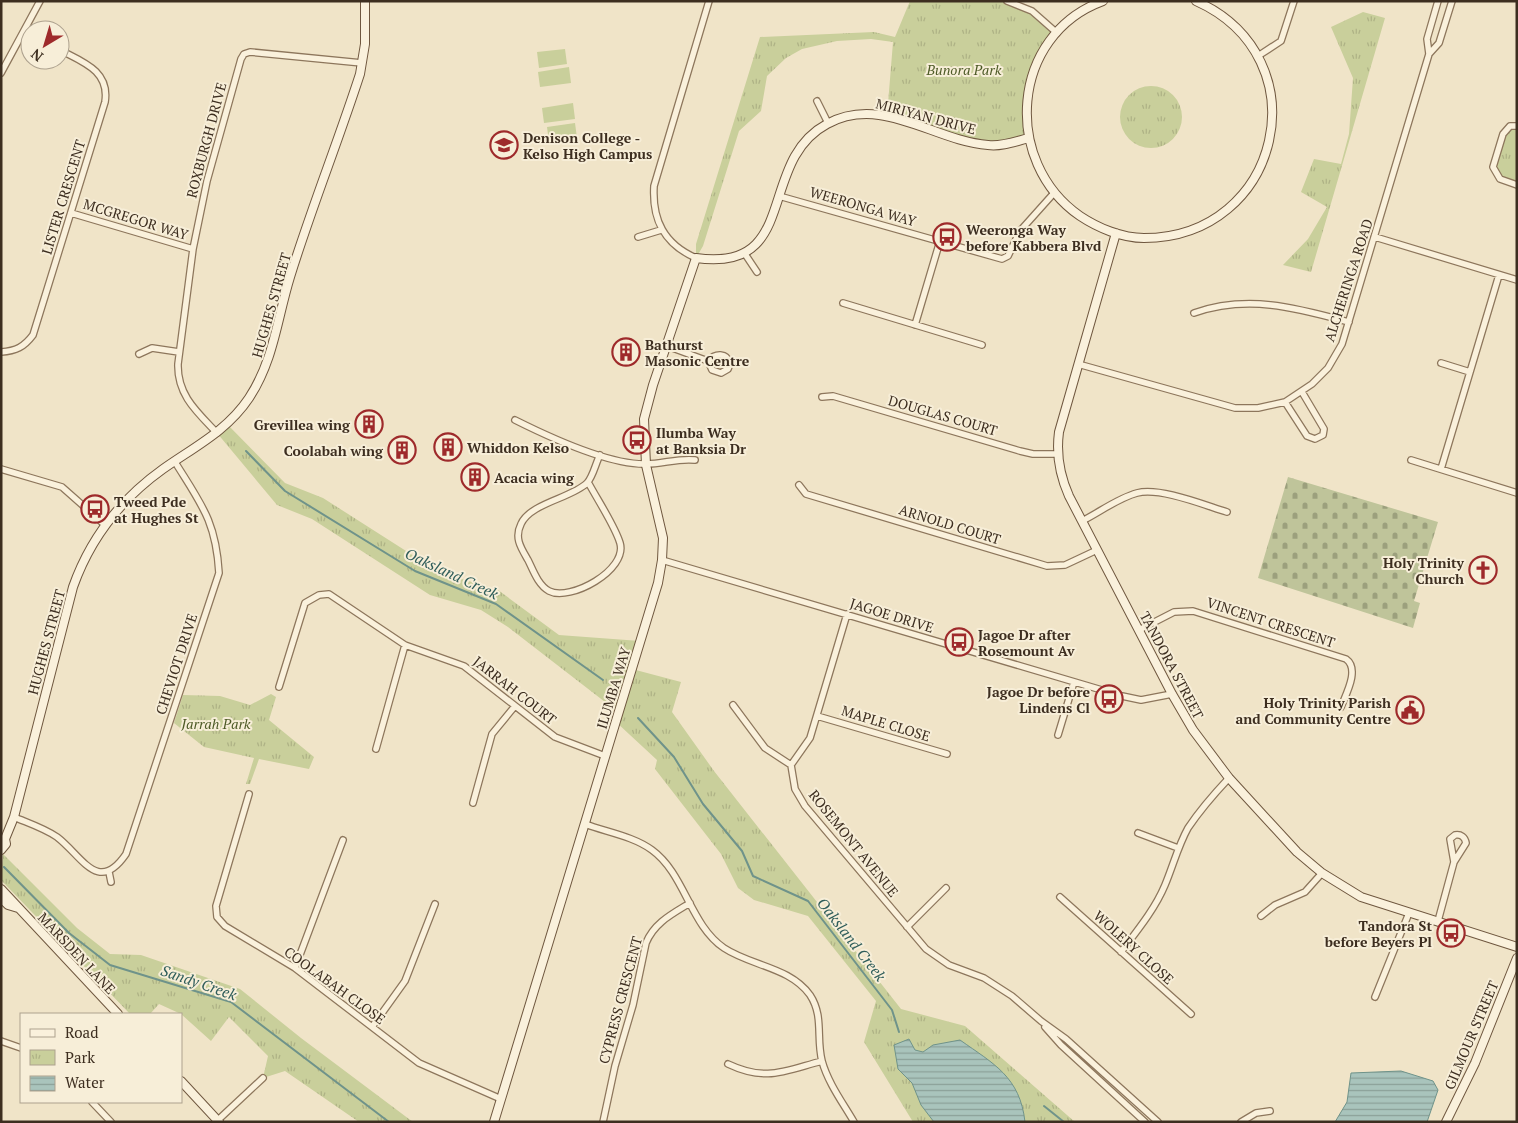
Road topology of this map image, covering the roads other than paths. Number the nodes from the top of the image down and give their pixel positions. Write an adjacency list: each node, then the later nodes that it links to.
1 (40, 1): 10 (street)
2 (365, 1): 16 (street, HUGHES STREET)
3 (709, 1): 26 (street)
4 (1007, 1): 11 (street)
5 (1103, 1): 11 (street)
6 (1196, 1): 15 (street)
7 (1294, 1): 15 (street)
8 (1438, 1): 13 (street, ALCHERINGA ROAD)
9 (1452, 1): 13 (street, ALCHERINGA ROAD)
10 (32, 20)
11 (1057, 33): 21 (street)
12 (20, 43): 17 (street)
13 (1429, 54): 28 (street, ALCHERINGA ROAD)
14 (70, 56): 25 (street, LISTER CRESCENT)
15 (1258, 56): 27 (street)
16 (362, 63): 31 (street, ROXBURGH DRIVE); 54 (street, HUGHES STREET)
17 (1, 73)
18 (816, 100): 19 (street)
19 (828, 123): 21 (street, MIRIYAN DRIVE); 24 (street, MIRIYAN DRIVE)
20 (1517, 126): 22 (street)
21 (1029, 138): 23 (street)
22 (1517, 185)
23 (1054, 193): 27 (street); 30 (street, WEERONGA WAY)
24 (779, 196): 30 (street, WEERONGA WAY); 32 (street, MIRIYAN DRIVE)
25 (71, 213): 31 (street, MCGREGOR WAY); 43 (street, LISTER CRESCENT)
26 (661, 230): 29 (street); 33 (street)
27 (1116, 233): 48 (street, TANDORA STREET)
28 (1375, 236): 35 (street); 39 (street, ALCHERINGA ROAD)
29 (638, 238)
30 (940, 241): 40 (street)
31 (193, 249): 44 (street, ROXBURGH DRIVE)
32 (745, 254): 33 (street); 34 (street)
33 (696, 258): 42 (street, ILUMBA WAY)
34 (757, 272)
35 (1500, 275): 36 (street); 49 (street)
36 (1517, 280)
37 (842, 303): 40 (street)
38 (1194, 313): 39 (street)
39 (1349, 322): 50 (street, ALCHERINGA ROAD)
40 (915, 325): 41 (street)
41 (982, 345)
42 (667, 346): 46 (street); 60 (street, ILUMBA WAY)
43 (1, 352)
44 (179, 352): 45 (street); 54 (street, ROXBURGH DRIVE)
45 (139, 354)
46 (708, 361)
47 (1441, 363): 49 (street)
48 (1078, 364): 52 (street, ALCHERINGA ROAD); 55 (street, TANDORA STREET)
49 (1470, 372): 62 (street)
50 (1302, 392): 52 (street, ALCHERINGA ROAD); 52 (street)
51 (822, 397): 55 (street, DOUGLAS COURT)
52 (1285, 402)
53 (515, 420): 56 (street)
54 (217, 433): 59 (street, HUGHES STREET)
55 (1058, 454): 67 (street, TANDORA STREET)
56 (600, 455): 60 (street); 63 (street)
57 (695, 460): 60 (street)
58 (1411, 460): 62 (street)
59 (175, 462): 68 (street, HUGHES STREET); 97 (street, CHEVIOT DRIVE)
60 (646, 464): 70 (street, ILUMBA WAY)
61 (1, 469): 68 (street)
62 (1440, 469): 65 (street)
63 (588, 482): 63 (street)
64 (799, 485): 69 (street, ARNOLD COURT)
65 (1517, 493)
66 (1227, 512): 67 (street)
67 (1082, 521): 69 (street, TANDORA STREET)
68 (105, 525): 89 (street, HUGHES STREET)
69 (1097, 550): 72 (street, TANDORA STREET)
70 (662, 560): 71 (street, JAGOE DRIVE); 84 (street, ILUMBA WAY)
71 (847, 614): 74 (street, JAGOE DRIVE); 80 (street)
72 (1139, 630): 76 (street, TANDORA STREET); 79 (street, VINCENT CRESCENT)
73 (405, 645): 75 (street, JARRAH COURT); 78 (street, JARRAH COURT); 82 (street)
74 (1074, 682): 76 (street, JAGOE DRIVE); 81 (street)
75 (278, 687)
76 (1172, 694): 86 (street, TANDORA STREET)
77 (733, 705): 85 (street)
78 (515, 706): 84 (street, JARRAH COURT); 88 (street)
79 (1341, 707)
80 (817, 716): 83 (street, MAPLE CLOSE); 85 (street)
81 (1058, 735)
82 (376, 749)
83 (947, 754)
84 (605, 756): 90 (street, ILUMBA WAY)
85 (791, 766): 110 (street, ROSEMONT AVENUE)
86 (1229, 778): 94 (street); 98 (street, TANDORA STREET)
87 (249, 794): 114 (street, COOLABAH CLOSE)
88 (473, 803)
89 (14, 817): 92 (street, HUGHES STREET); 97 (street)
90 (584, 824): 104 (street); 126 (street, ILUMBA WAY)
91 (1138, 833): 94 (street)
92 (3, 839): 95 (street, HUGHES STREET)
93 (343, 840): 114 (street)
94 (1178, 848): 112 (street)
95 (1, 850)
96 (1454, 862): 109 (street)
97 (110, 872): 99 (street)
98 (1322, 873): 107 (street, TANDORA STREET); 108 (street)
99 (112, 882)
100 (946, 888): 110 (street)
101 (1, 889): 106 (street, MARSDEN LANE)
102 (1060, 897): 112 (street, WOLERY CLOSE)
103 (1, 898): 106 (street, MARSDEN LANE)
104 (690, 903): 122 (street); 132 (street, CYPRESS CRESCENT)
105 (435, 904): 119 (street)
106 (18, 908): 116 (street, MARSDEN LANE)
107 (1409, 913): 109 (street, TANDORA STREET); 115 (street)
108 (1260, 916)
109 (1438, 921): 111 (street, TANDORA STREET)
110 (907, 927): 118 (street, ROSEMONT AVENUE)
111 (1517, 947)
112 (1121, 952): 117 (street, WOLERY CLOSE)
113 (1516, 962): 137 (street, GILMOUR STREET)
114 (295, 968): 119 (street, COOLABAH CLOSE)
115 (1375, 997)
116 (117, 1013)
117 (1191, 1014)
118 (1041, 1022): 134 (street, ROSEMONT AVENUE); 135 (street, ROSEMONT AVENUE)
119 (372, 1027): 126 (street, COOLABAH CLOSE)
120 (1, 1041): 121 (street)
121 (20, 1048)
122 (822, 1061): 123 (street); 133 (street)
123 (728, 1064)
124 (263, 1078): 129 (street)
125 (182, 1083): 129 (street)
126 (501, 1099): 131 (street, ILUMBA WAY)
127 (93, 1103): 130 (street)
128 (1270, 1111): 136 (street)
129 (219, 1121)
130 (111, 1122)
131 (494, 1122)
132 (603, 1122)
133 (854, 1122)
134 (1145, 1122)
135 (1158, 1122)
136 (1241, 1122)
137 (1446, 1122)

